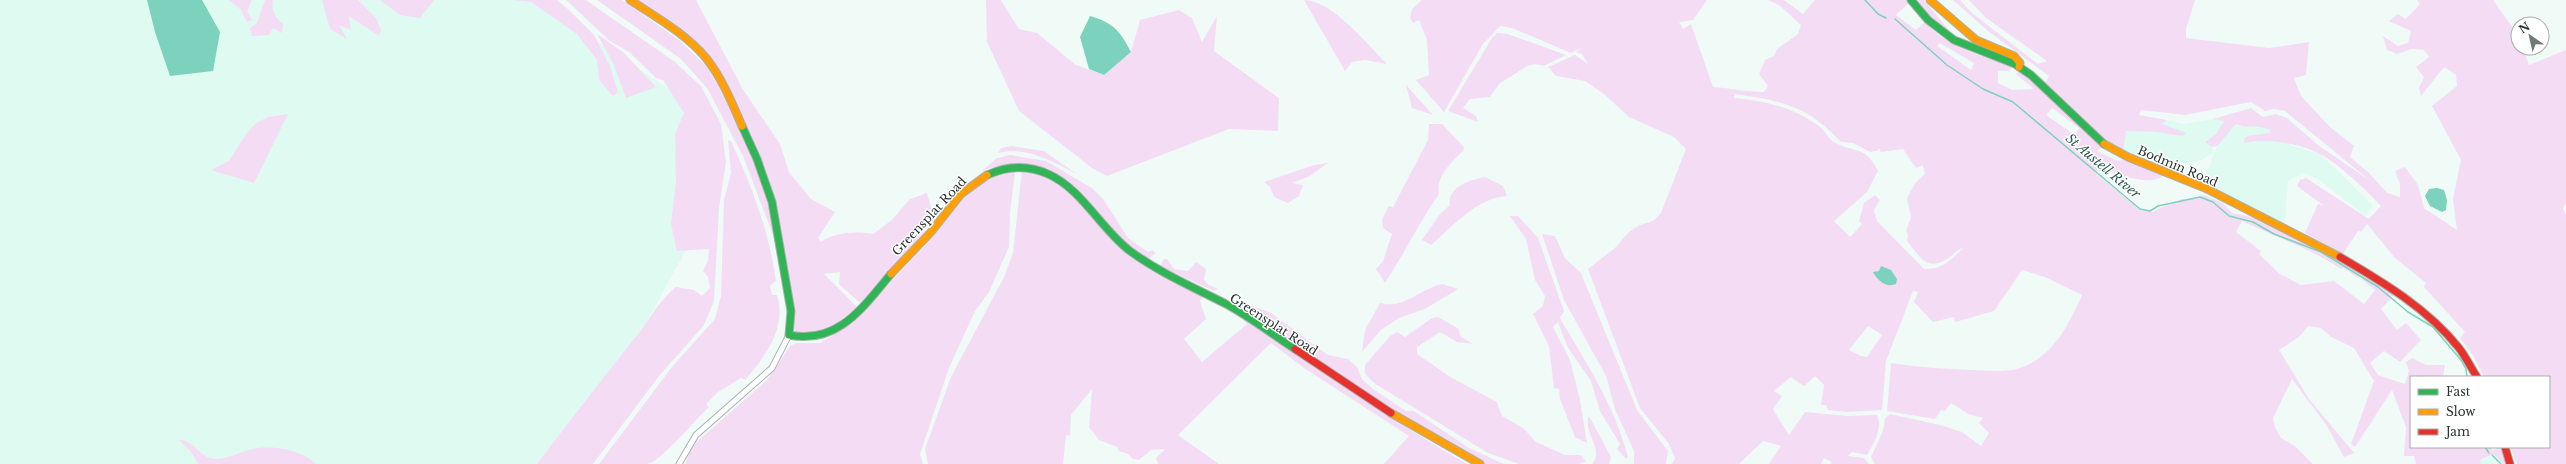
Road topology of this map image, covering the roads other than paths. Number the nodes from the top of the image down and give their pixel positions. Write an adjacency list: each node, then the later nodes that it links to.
1 (630, 0): 5 (street)
2 (1911, 0): 4 (street, Bodmin Road)
3 (1930, 0): 4 (street)
4 (2019, 67): 6 (street, Bodmin Road)
5 (789, 335): 8 (street); 9 (street, Greensplat Road)
6 (2476, 376)
7 (2505, 448): 10 (street)
8 (679, 464)
9 (1480, 464)
10 (2510, 464)

